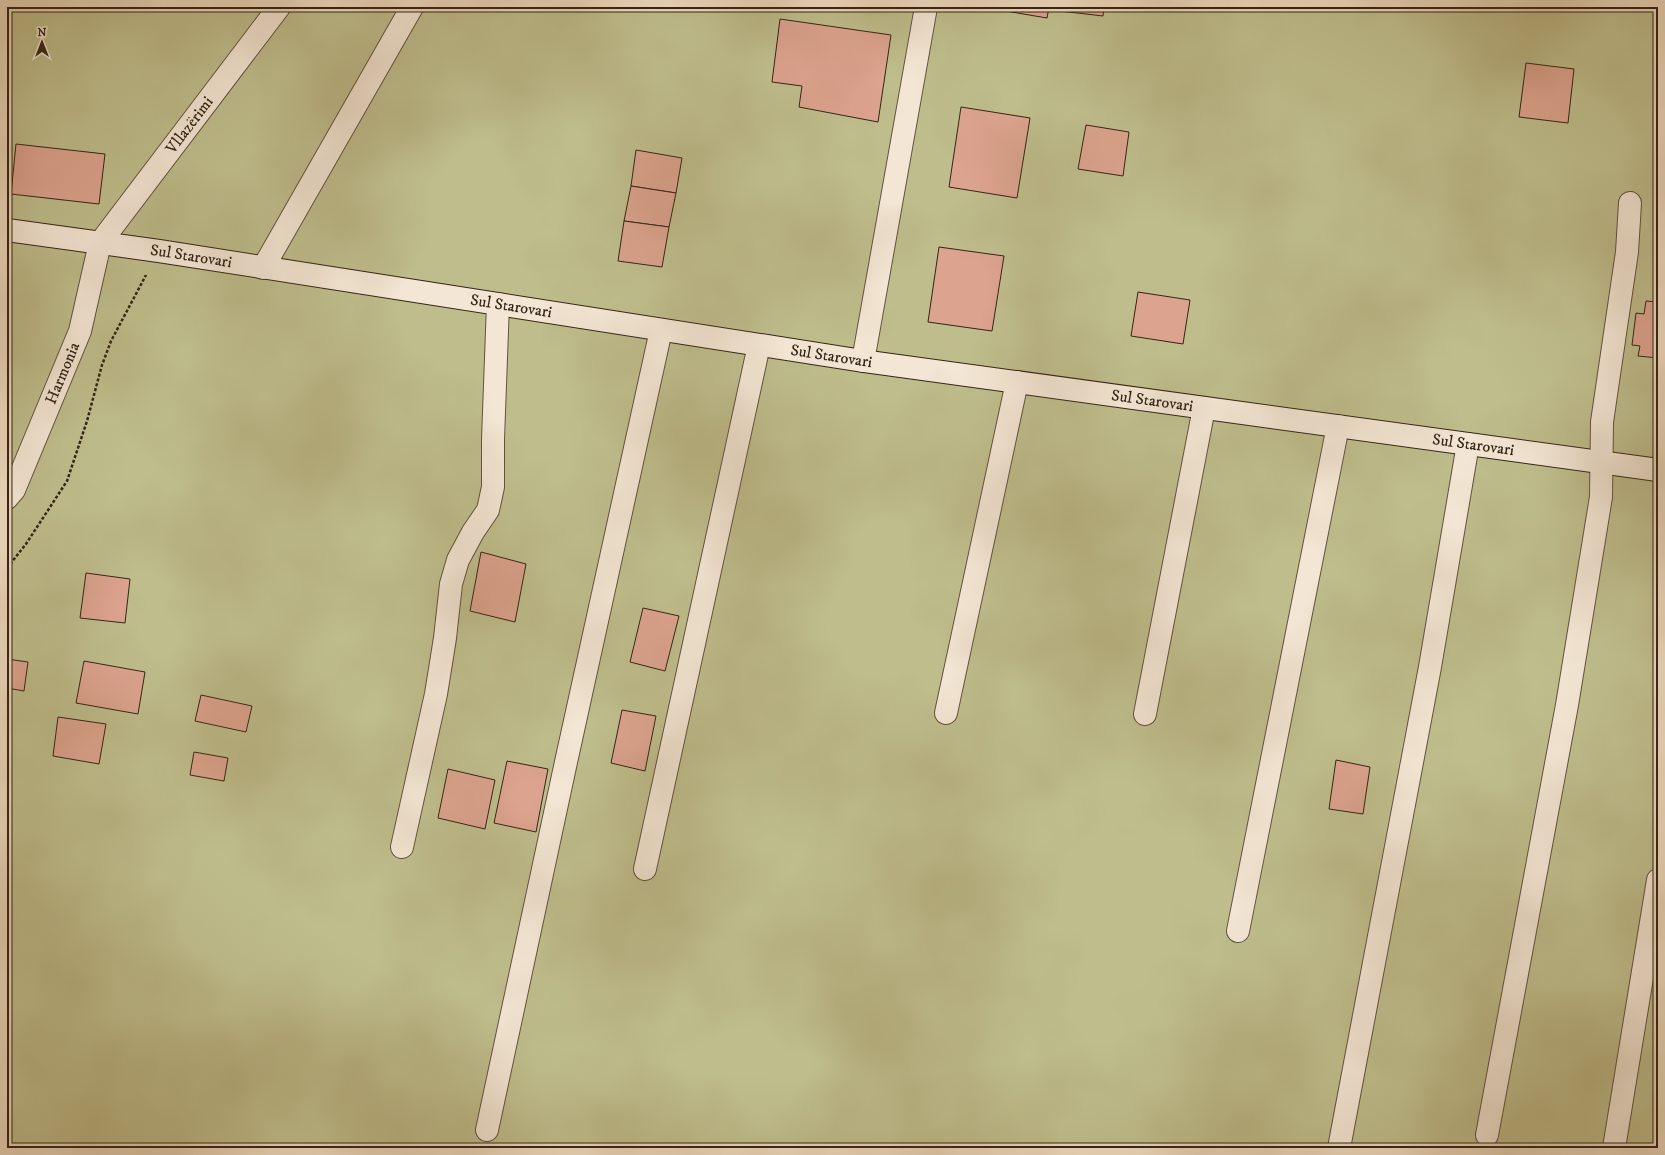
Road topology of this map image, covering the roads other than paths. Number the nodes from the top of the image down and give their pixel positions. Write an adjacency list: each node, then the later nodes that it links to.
1 (279, 7): 6 (street, Vllazërimi)
2 (412, 7): 7 (street)
3 (926, 7): 11 (street)
4 (1630, 203): 16 (street)
5 (7, 230): 6 (street, Sul Starovari)
6 (100, 243): 7 (street, Sul Starovari); 18 (street, Harmonia)
7 (263, 268): 8 (street, Sul Starovari)
8 (498, 304): 9 (street, Sul Starovari); 21 (street)
9 (661, 330): 10 (street, Sul Starovari); 25 (street)
10 (759, 345): 11 (street, Sul Starovari); 22 (street)
11 (864, 361): 12 (street, Sul Starovari)
12 (1017, 382): 13 (street, Sul Starovari); 19 (street)
13 (1204, 408): 14 (street, Sul Starovari); 20 (street)
14 (1338, 426): 15 (street, Sul Starovari); 24 (street)
15 (1468, 444): 16 (street, Sul Starovari); 27 (street)
16 (1602, 462): 17 (street, Sul Starovari); 26 (street)
17 (1658, 470)
18 (7, 498)
19 (946, 713)
20 (1145, 714)
21 (402, 847)
22 (645, 869)
23 (1658, 880): 28 (street)
24 (1238, 931)
25 (487, 1130)
26 (1487, 1135)
27 (1339, 1148)
28 (1614, 1148)

